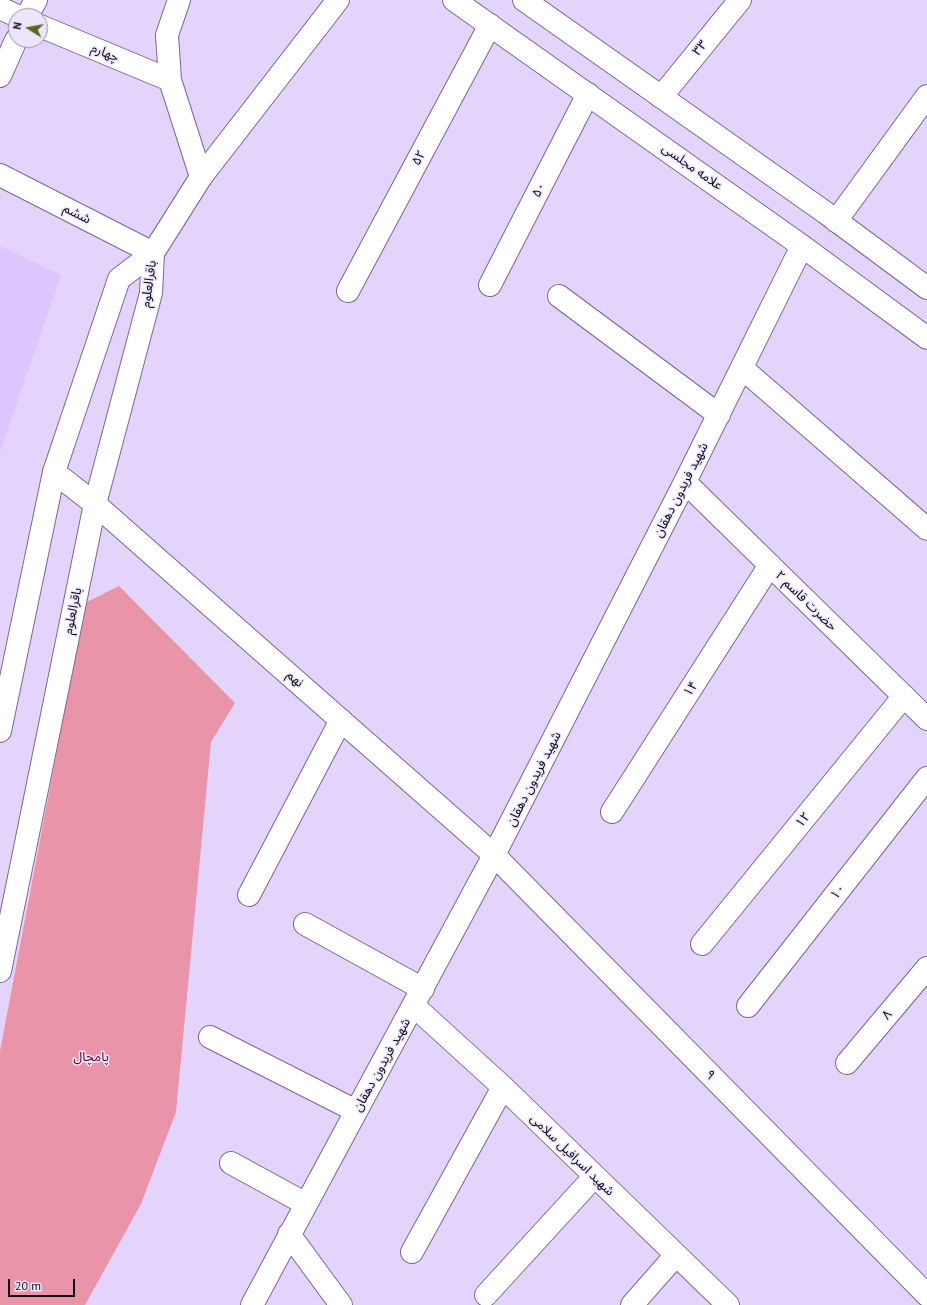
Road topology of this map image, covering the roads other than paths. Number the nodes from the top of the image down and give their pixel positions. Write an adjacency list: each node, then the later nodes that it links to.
1 (179, 0): 10 (street)
2 (338, 0): 15 (street, باقرالعلوم)
3 (454, 0): 6 (street, علامه مجلسی)
4 (524, 0): 13 (street)
5 (740, 0): 13 (street, ۳۳)
6 (490, 25): 11 (street, علامه مجلسی); 21 (street, ۵۲)
7 (48, 29): 10 (street, چهارم)
8 (12, 48): 9 (street)
9 (0, 76)
10 (170, 80): 15 (street)
11 (588, 94): 17 (street, علامه مجلسی); 19 (street, ۵۰)
12 (927, 96): 16 (street)
13 (661, 97): 16 (street)
14 (0, 175): 18 (street, ششم)
15 (201, 177): 18 (street, باقرالعلوم)
16 (836, 221): 20 (street)
17 (802, 246): 23 (street, علامه مجلسی); 24 (street, شهید فریدون دهقان)
18 (153, 253): 26 (street, باقرالعلوم); 28 (street, باقرالعلوم)
19 (490, 285)
20 (927, 288)
21 (348, 291)
22 (559, 296): 25 (street)
23 (927, 338)
24 (742, 368): 25 (street, شهید فریدون دهقان); 29 (street)
25 (719, 415): 27 (street, شهید فریدون دهقان)
26 (54, 472): 28 (street, نهم); 34 (street, باقرالعلوم)
27 (685, 482): 30 (street, ۲ حضرت قاسم); 37 (street, شهید فریدون دهقان)
28 (95, 504): 32 (street, نهم); 42 (street, باقرالعلوم)
29 (927, 529)
30 (770, 565): 31 (street, ۲ حضرت قاسم); 36 (street, ۱۴)
31 (904, 696): 33 (street, ۲ حضرت قاسم); 40 (street, ۱۲)
32 (341, 720): 37 (street, نهم); 38 (street)
33 (927, 720)
34 (0, 731)
35 (927, 778): 44 (street, ۱۰)
36 (612, 812)
37 (494, 855): 43 (street, شهید فریدون دهقان); 56 (street, ۹)
38 (249, 895)
39 (305, 924): 43 (street, شهید اسرافیل سلامی)
40 (702, 944)
41 (927, 968): 46 (street, ۸)
42 (0, 971)
43 (419, 998): 47 (street, شهید اسرافیل سلامی); 48 (street, شهید فریدون دهقان)
44 (748, 1006)
45 (210, 1037): 48 (street)
46 (847, 1063)
47 (503, 1087): 50 (street, شهید اسرافیل سلامی); 53 (street)
48 (356, 1112): 51 (street, شهید فریدون دهقان)
49 (231, 1163): 51 (street)
50 (594, 1177): 54 (street, شهید اسرافیل سلامی); 55 (street)
51 (306, 1204): 52 (street, شهید فریدون دهقان)
52 (289, 1234): 57 (street, شهید فریدون دهقان); 58 (street)
53 (412, 1252)
54 (676, 1255): 59 (street); 60 (street, شهید اسرافیل سلامی)
55 (486, 1295)
56 (927, 1295)
57 (252, 1305)
58 (341, 1305)
59 (632, 1305)
60 (728, 1305)

